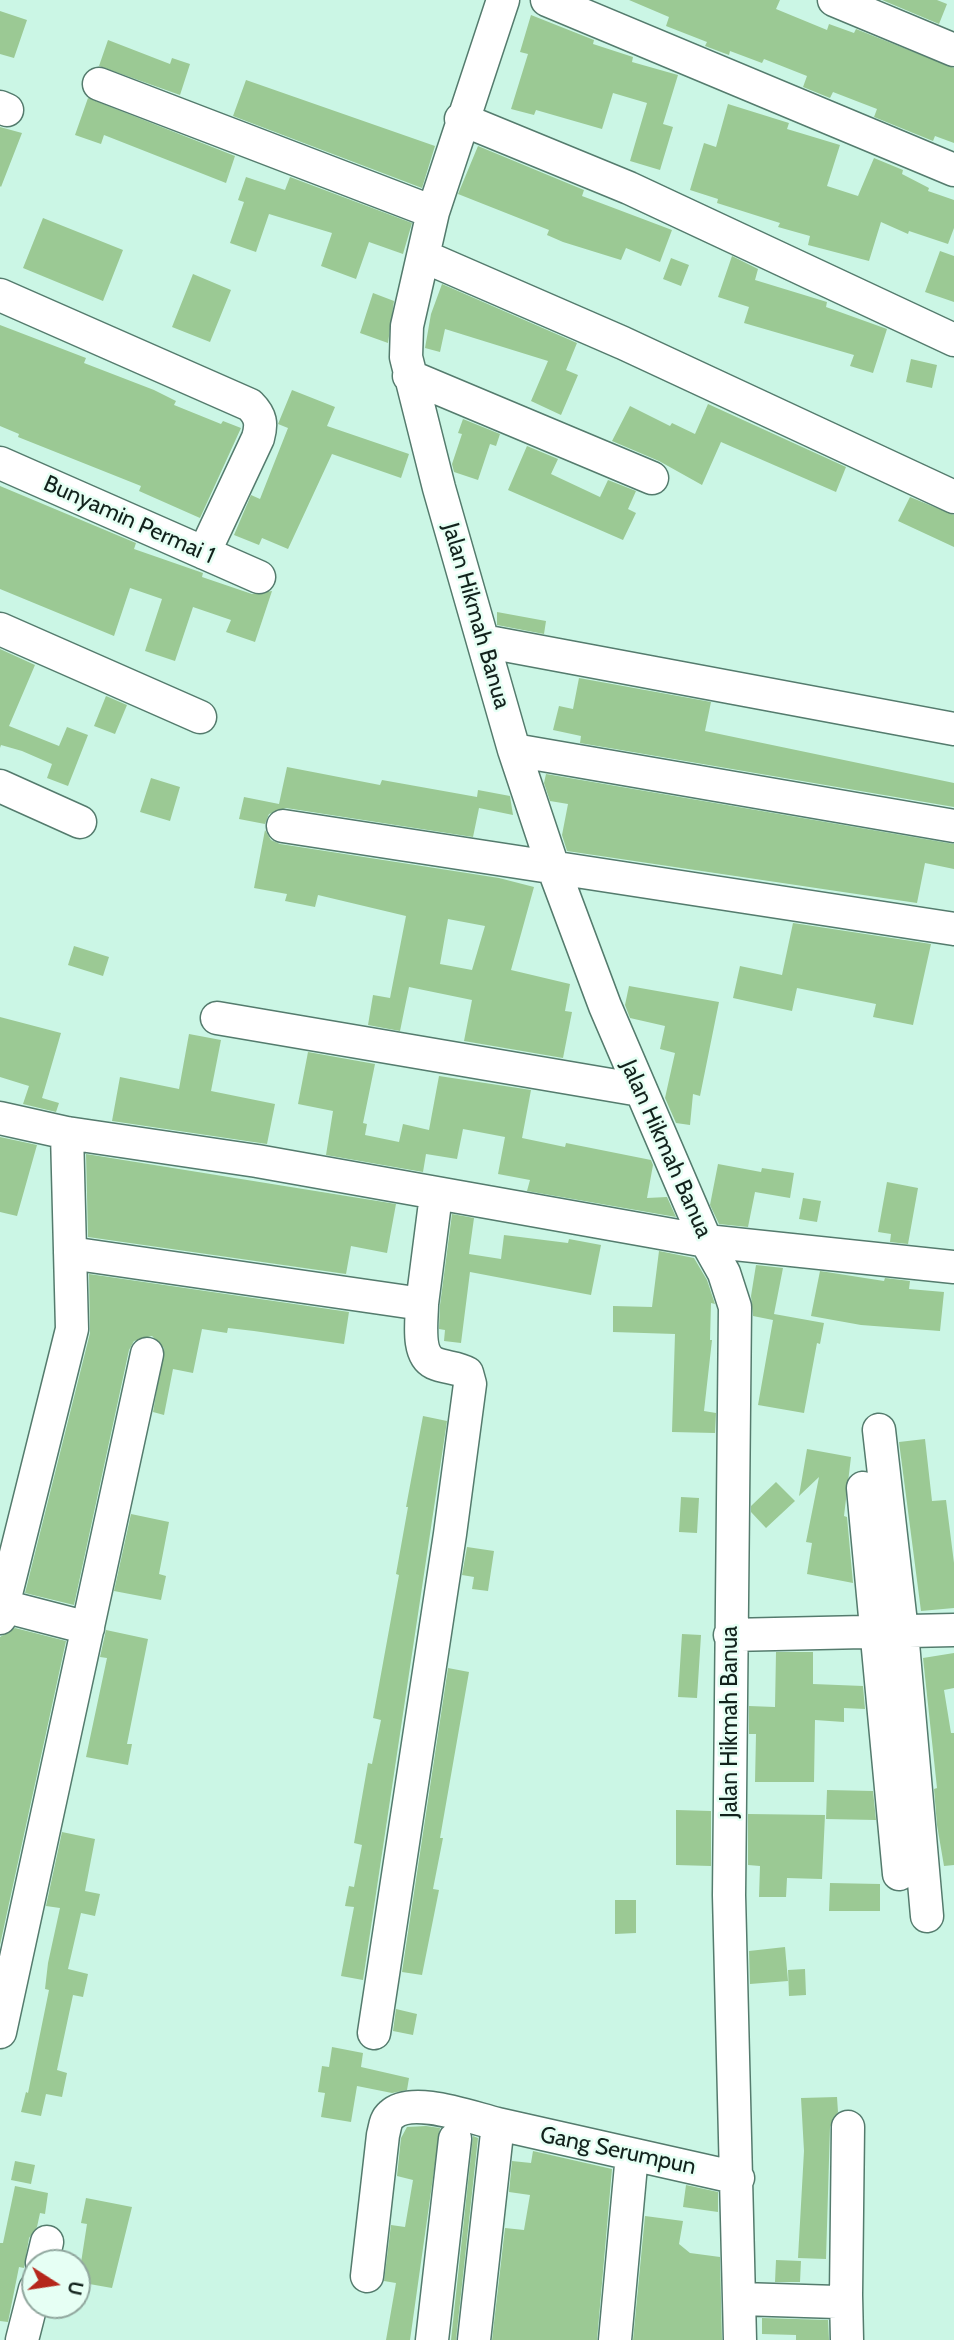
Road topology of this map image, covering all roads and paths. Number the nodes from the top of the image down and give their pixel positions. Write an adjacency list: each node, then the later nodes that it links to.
1 (503, 0): 6 (street, Jalan Hikmah Banua)
2 (547, 0): 7 (street)
3 (834, 0): 4 (street)
4 (954, 50)
5 (99, 84): 8 (street)
6 (461, 119): 8 (street, Jalan Hikmah Banua); 11 (street)
7 (954, 170)
8 (433, 212): 9 (street, Jalan Hikmah Banua)
9 (423, 256): 12 (street, Jalan Hikmah Banua); 15 (street)
10 (0, 295): 16 (street)
11 (954, 340)
12 (409, 376): 14 (street); 19 (street, Jalan Hikmah Banua)
13 (0, 463): 16 (street, Bunyamin Permai 1)
14 (652, 478)
15 (954, 497)
16 (204, 553): 17 (street, Bunyamin Permai 1)
17 (259, 577)
18 (0, 629): 20 (street)
19 (483, 640): 21 (street); 22 (street, Jalan Hikmah Banua)
20 (200, 717)
21 (954, 729)
22 (514, 750): 26 (street); 27 (street, Jalan Hikmah Banua)
23 (0, 786): 24 (street)
24 (80, 822)
25 (283, 826): 27 (street)
26 (954, 826)
27 (554, 867): 28 (street); 30 (street, Jalan Hikmah Banua)
28 (954, 929)
29 (217, 1018): 30 (street)
30 (640, 1090): 34 (street, Jalan Hikmah Banua)
31 (0, 1118): 32 (street)
32 (67, 1133): 33 (street); 35 (street)
33 (436, 1195): 34 (street); 37 (street)
34 (706, 1241): 36 (street); 45 (street, Jalan Hikmah Banua)
35 (70, 1253): 37 (street); 41 (street)
36 (954, 1267)
37 (422, 1304): 49 (street)
38 (147, 1354): 42 (street)
39 (879, 1430): 44 (street)
40 (863, 1488): 44 (street)
41 (1, 1612): 42 (street)
42 (88, 1628): 48 (street)
43 (954, 1630): 44 (street)
44 (890, 1632): 45 (street); 46 (street); 47 (street)
45 (730, 1635): 54 (street, Jalan Hikmah Banua)
46 (899, 1874)
47 (927, 1916)
48 (0, 2032)
49 (374, 2033)
50 (498, 2124): 54 (street, Gang Serumpun); 55 (street, Gang Serumpun); 61 (street)
51 (848, 2127): 56 (street)
52 (455, 2140): 60 (street)
53 (631, 2165): 62 (street)
54 (738, 2178): 57 (street, Jalan Hikmah Banua)
55 (367, 2276)
56 (846, 2295): 57 (street); 64 (street)
57 (741, 2300): 63 (street, Jalan Hikmah Banua)
58 (27, 2319): 59 (street)
59 (22, 2340)
60 (432, 2340)
61 (474, 2340)
62 (615, 2340)
63 (740, 2340)
64 (847, 2340)

